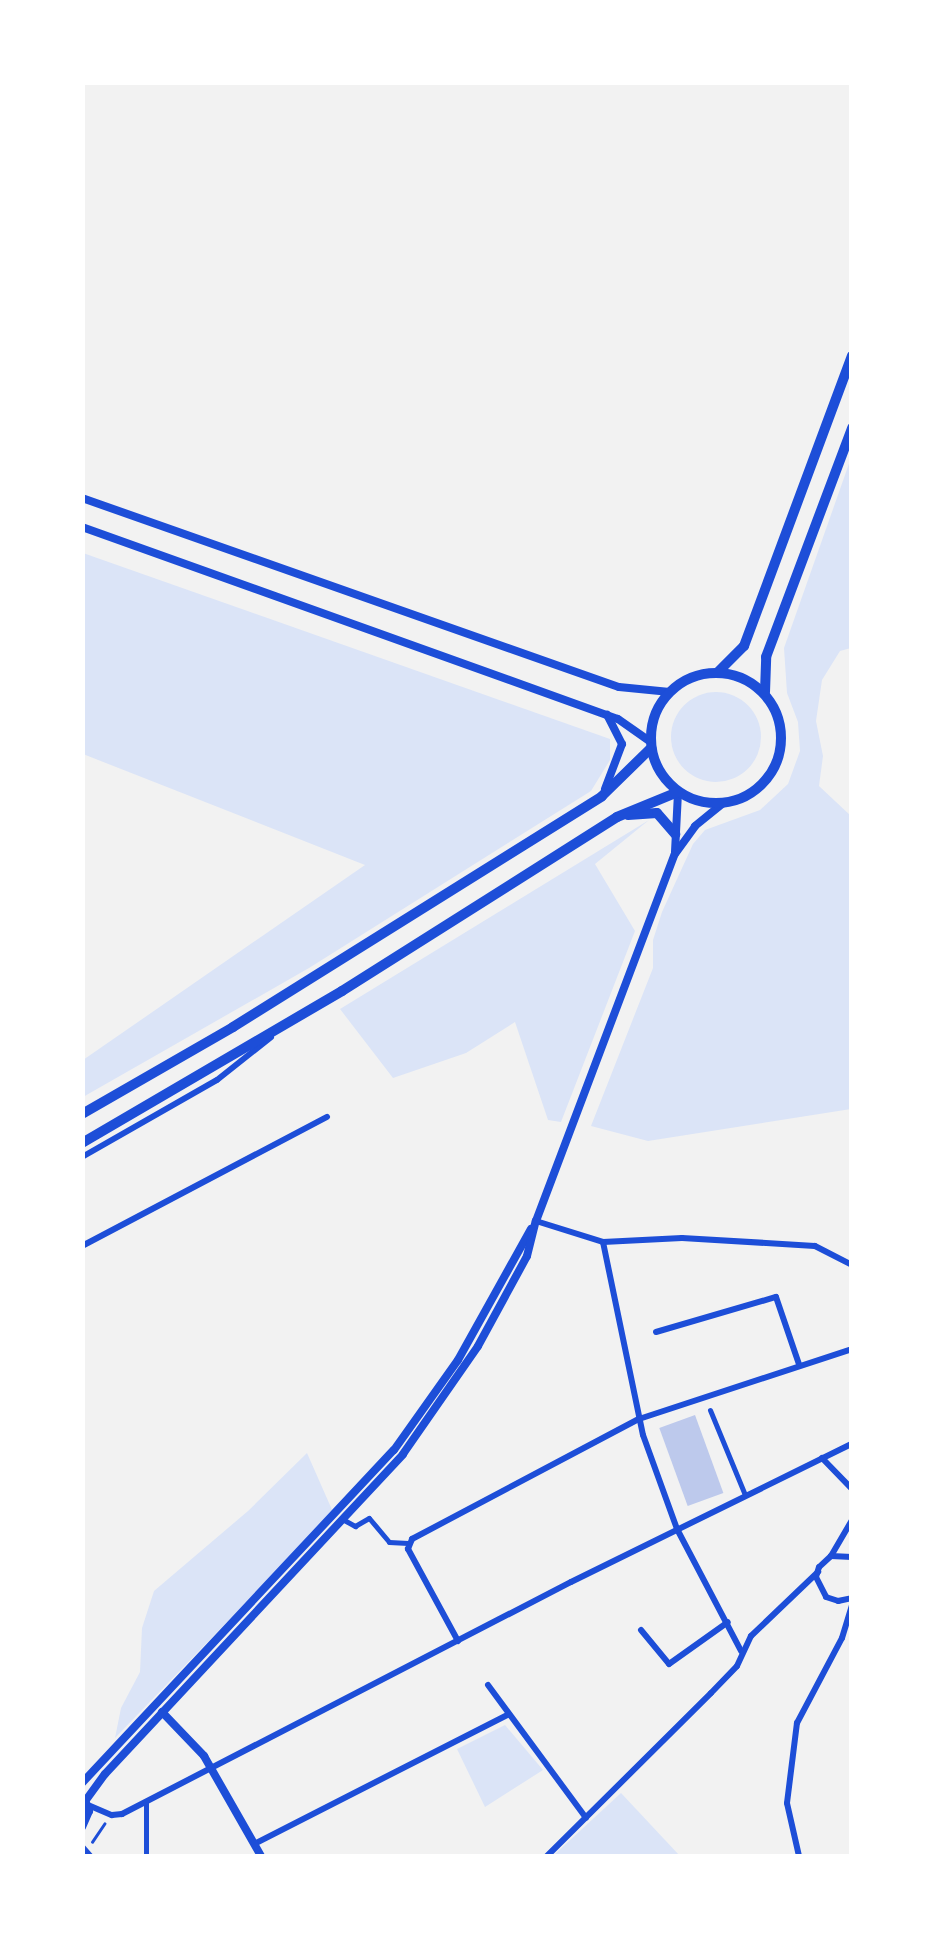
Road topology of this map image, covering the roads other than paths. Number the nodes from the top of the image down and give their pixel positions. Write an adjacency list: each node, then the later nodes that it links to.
1 (852, 354): 5 (highway)
2 (852, 428): 7 (highway)
3 (82, 498): 6 (street)
4 (82, 526): 8 (street)
5 (718, 672): 6 (highway); 7 (highway)
6 (670, 692): 9 (highway)
7 (764, 692): 12 (highway)
8 (607, 715): 9 (street); 11 (street)
9 (651, 744): 10 (highway); 11 (highway)
10 (678, 792): 12 (highway); 13 (highway); 14 (street)
11 (602, 796): 17 (highway)
12 (722, 804): 15 (street)
13 (617, 817): 14 (highway); 16 (highway)
14 (675, 834): 15 (street)
15 (675, 854): 21 (street)
16 (294, 1019): 19 (highway); 20 (street)
17 (82, 1114)
18 (328, 1117): 23 (street)
19 (82, 1143)
20 (82, 1157)
21 (536, 1221): 22 (street); 34 (street); 50 (street)
22 (602, 1242): 24 (street); 29 (street)
23 (82, 1246)
24 (852, 1264)
25 (656, 1332): 27 (street)
26 (852, 1349): 27 (street)
27 (799, 1364): 29 (street)
28 (710, 1410): 33 (street)
29 (638, 1419): 36 (street); 37 (street)
30 (852, 1444): 31 (street)
31 (822, 1458): 32 (street); 33 (street)
32 (852, 1488)
33 (744, 1495): 36 (street)
34 (344, 1520): 37 (street); 47 (street)
35 (852, 1520): 38 (street)
36 (677, 1529): 42 (street); 44 (street)
37 (408, 1544): 44 (street)
38 (830, 1556): 39 (street); 40 (street)
39 (852, 1557)
40 (818, 1572): 41 (street); 45 (street)
41 (852, 1602): 61 (street)
42 (728, 1622): 43 (street); 45 (street)
43 (641, 1630)
44 (458, 1640): 49 (street)
45 (742, 1651): 53 (street)
46 (488, 1685): 48 (street)
47 (162, 1712): 49 (street); 51 (street)
48 (509, 1714): 53 (street); 55 (street)
49 (212, 1770): 52 (street); 55 (street)
50 (82, 1782)
51 (86, 1800): 52 (street); 54 (street)
52 (146, 1802): 58 (street)
53 (586, 1818): 60 (street)
54 (82, 1827)
55 (254, 1844): 59 (street)
56 (86, 1846): 57 (street)
57 (88, 1856)
58 (146, 1856)
59 (261, 1856)
60 (546, 1856)
61 (799, 1856)

